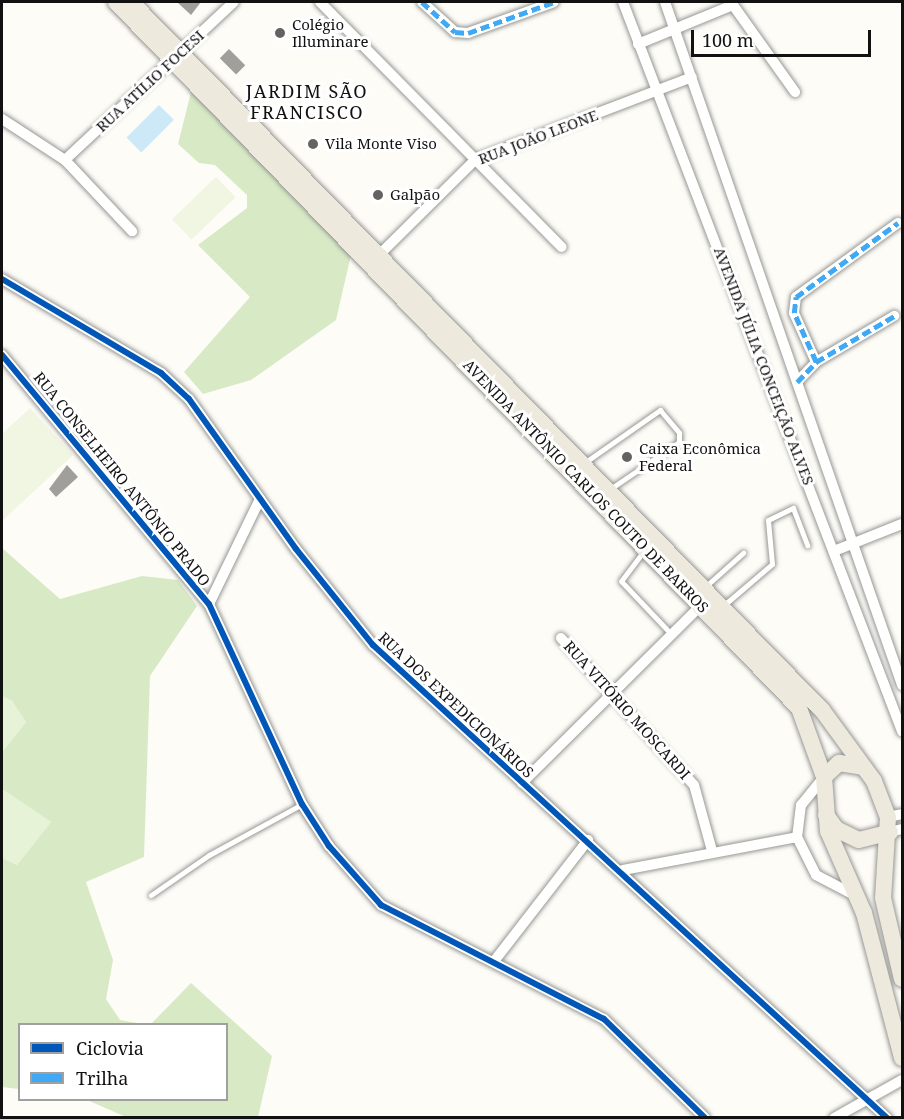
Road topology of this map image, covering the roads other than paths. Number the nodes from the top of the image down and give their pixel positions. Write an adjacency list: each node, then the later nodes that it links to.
1 (116, 2): 11 (main road, AVENIDA ANTÔNIO CARLOS COUTO DE BARROS)
2 (131, 2): 11 (main road, AVENIDA ANTÔNIO CARLOS COUTO DE BARROS)
3 (234, 2): 11 (street, RUA ATÍLIO FOCESI)
4 (320, 2): 16 (street)
5 (422, 2): 6 (street)
6 (554, 2)
7 (623, 2): 10 (street, AVENIDA JÚLIA CONCEIÇÃO ALVES)
8 (665, 2): 9 (street, AVENIDA JÚLIA CONCEIÇÃO ALVES)
9 (677, 28): 10 (street); 12 (street, AVENIDA JÚLIA CONCEIÇÃO ALVES); 14 (street)
10 (638, 44): 13 (street, AVENIDA JÚLIA CONCEIÇÃO ALVES)
11 (176, 56): 17 (street, RUA ATÍLIO FOCESI); 21 (main road, AVENIDA ANTÔNIO CARLOS COUTO DE BARROS); 33 (main road, AVENIDA ANTÔNIO CARLOS COUTO DE BARROS)
12 (692, 77): 13 (street, RUA JOÃO LEONE); 26 (street, AVENIDA JÚLIA CONCEIÇÃO ALVES)
13 (658, 92): 16 (street, RUA JOÃO LEONE); 34 (street, AVENIDA JÚLIA CONCEIÇÃO ALVES)
14 (795, 92)
15 (2, 119): 17 (street)
16 (475, 159): 20 (street); 21 (street, RUA JOÃO LEONE)
17 (65, 160): 19 (street)
18 (898, 223): 25 (street)
19 (132, 231)
20 (562, 248)
21 (379, 255): 27 (main road, AVENIDA ANTÔNIO CARLOS COUTO DE BARROS)
22 (2, 279): 29 (street, RUA DOS EXPEDICIONÁRIOS)
23 (894, 316): 25 (street)
24 (2, 355): 37 (street, RUA CONSELHEIRO ANTÔNIO PRADO)
25 (816, 362): 26 (street)
26 (797, 382): 31 (street, AVENIDA JÚLIA CONCEIÇÃO ALVES)
27 (584, 464): 28 (main road, AVENIDA ANTÔNIO CARLOS COUTO DE BARROS); 28 (lane)
28 (609, 490): 36 (main road, AVENIDA ANTÔNIO CARLOS COUTO DE BARROS)
29 (260, 499): 37 (street); 48 (street, RUA DOS EXPEDICIONÁRIOS)
30 (903, 524): 31 (street)
31 (851, 544): 34 (street); 42 (street, AVENIDA JÚLIA CONCEIÇÃO ALVES)
32 (807, 545): 39 (lane)
33 (646, 549): 38 (main road, AVENIDA ANTÔNIO CARLOS COUTO DE BARROS); 40 (lane)
34 (834, 551): 44 (street, AVENIDA JÚLIA CONCEIÇÃO ALVES)
35 (743, 553): 36 (lane)
36 (706, 586): 39 (main road, AVENIDA ANTÔNIO CARLOS COUTO DE BARROS)
37 (209, 604): 49 (street, RUA CONSELHEIRO ANTÔNIO PRADO)
38 (701, 605): 40 (street); 47 (main road, AVENIDA ANTÔNIO CARLOS COUTO DE BARROS)
39 (723, 606): 46 (main road, AVENIDA ANTÔNIO CARLOS COUTO DE BARROS)
40 (672, 635): 43 (street)
41 (561, 638): 43 (street, RUA VITÓRIO MOSCARDI)
42 (903, 684)
43 (614, 693): 48 (street); 54 (street, RUA VITÓRIO MOSCARDI)
44 (897, 701): 45 (street, AVENIDA JÚLIA CONCEIÇÃO ALVES)
45 (903, 730)
46 (863, 767): 47 (main road); 51 (main road, AVENIDA ANTÔNIO CARLOS COUTO DE BARROS)
47 (824, 777): 50 (main road, AVENIDA ANTÔNIO CARLOS COUTO DE BARROS); 52 (street)
48 (522, 783): 53 (street, RUA DOS EXPEDICIONÁRIOS)
49 (302, 804): 56 (lane); 58 (street, RUA CONSELHEIRO ANTÔNIO PRADO)
50 (825, 815): 51 (main road); 57 (main road, AVENIDA ANTÔNIO CARLOS COUTO DE BARROS)
51 (896, 823): 59 (main road)
52 (797, 837): 54 (street); 57 (street)
53 (588, 840): 55 (street, RUA DOS EXPEDICIONÁRIOS); 58 (street)
54 (712, 851): 55 (street)
55 (623, 870): 62 (street, RUA DOS EXPEDICIONÁRIOS)
56 (151, 895)
57 (856, 896): 60 (main road, AVENIDA ANTÔNIO CARLOS COUTO DE BARROS)
58 (495, 960): 63 (street, RUA CONSELHEIRO ANTÔNIO PRADO)
59 (903, 979)
60 (903, 1058)
61 (903, 1080): 62 (street)
62 (868, 1099): 64 (street); 65 (street, RUA DOS EXPEDICIONÁRIOS)
63 (705, 1118)
64 (834, 1118)
65 (887, 1118)

